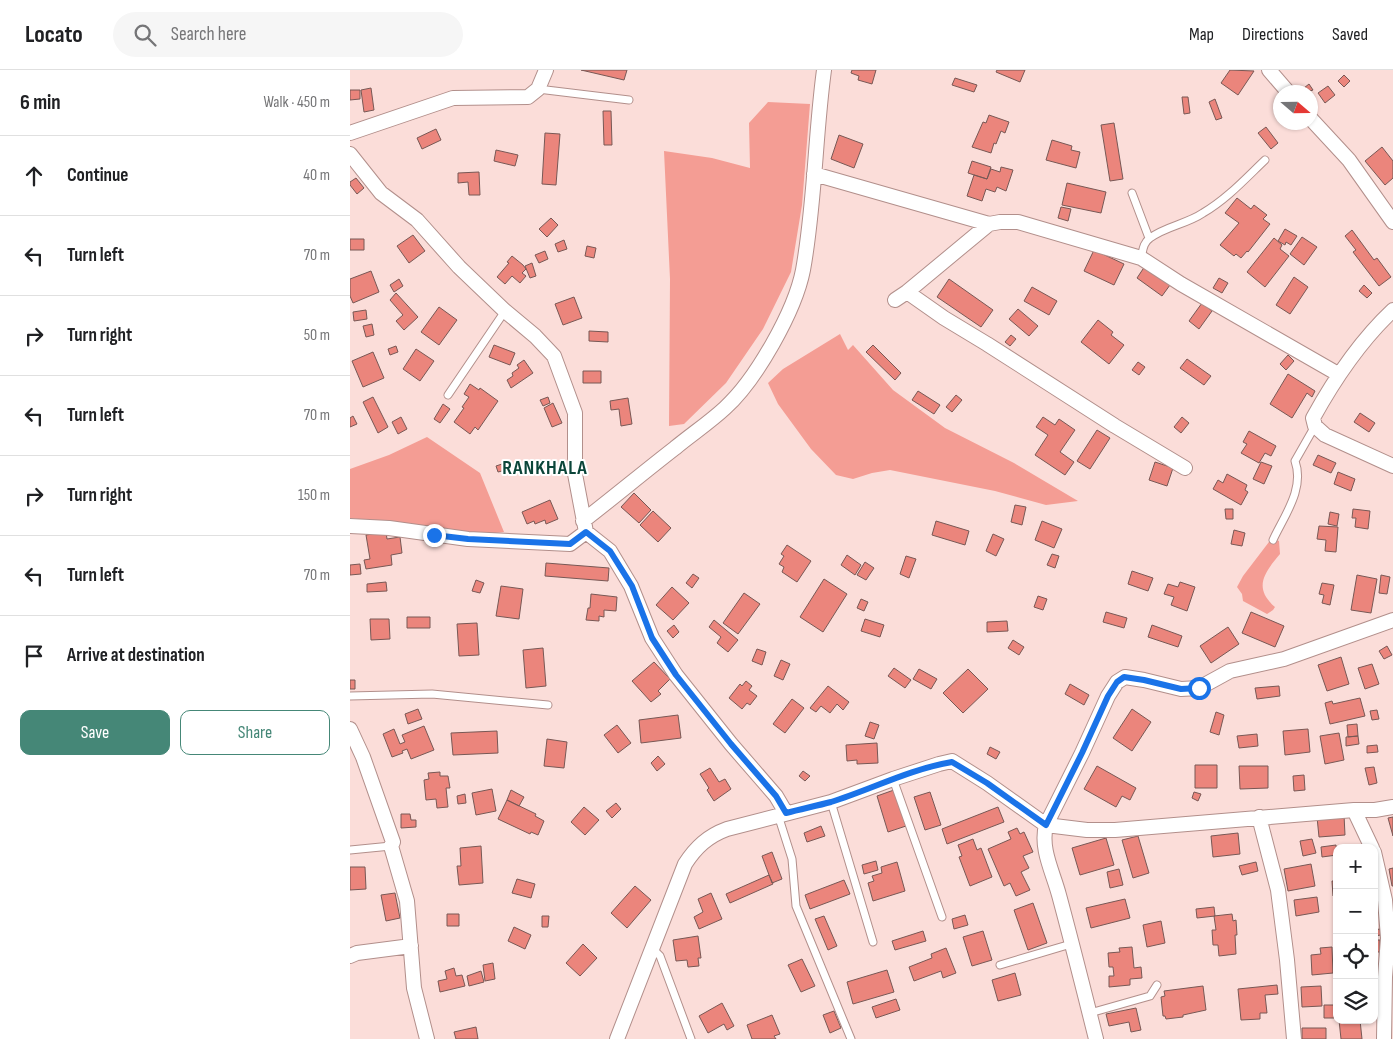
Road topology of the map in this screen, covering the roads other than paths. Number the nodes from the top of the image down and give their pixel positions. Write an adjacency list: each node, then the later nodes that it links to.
1 (546, 70): 5 (street)
2 (824, 70): 11 (street)
3 (1269, 70): 4 (street)
4 (1282, 85)
5 (538, 89): 6 (lane); 8 (street)
6 (629, 100)
7 (1318, 127): 13 (street)
8 (350, 133)
9 (350, 154): 20 (street)
10 (1265, 160): 15 (lane)
11 (814, 174): 14 (street); 27 (street)
12 (1132, 194): 15 (lane)
13 (1393, 222)
14 (989, 224): 16 (street); 17 (street)
15 (1149, 238): 16 (lane)
16 (1141, 258): 21 (street)
17 (907, 292): 18 (street); 25 (street)
18 (895, 300)
19 (1393, 310): 21 (street)
20 (505, 311): 22 (lane); 27 (street)
21 (1338, 374): 23 (street)
22 (448, 395)
23 (1315, 426): 24 (street); 28 (lane)
24 (1393, 466)
25 (1185, 468)
26 (350, 526): 27 (street)
27 (584, 527): 37 (street)
28 (1272, 540)
29 (1393, 620): 39 (street)
30 (350, 696): 31 (lane)
31 (548, 705)
32 (350, 729): 41 (street)
33 (894, 779): 34 (street); 39 (street); 44 (lane)
34 (831, 802): 37 (street); 46 (lane)
35 (1393, 807): 36 (street)
36 (1354, 810): 38 (street); 40 (street)
37 (782, 814): 49 (street); 57 (lane)
38 (1259, 817): 39 (street); 59 (street)
39 (1046, 825): 47 (street)
40 (1370, 844)
41 (391, 846): 42 (lane); 48 (street)
42 (350, 850)
43 (1378, 869): 45 (street)
44 (942, 917)
45 (1390, 939): 60 (street)
46 (874, 942)
47 (1071, 944): 51 (lane); 53 (street)
48 (411, 946): 50 (street); 54 (street)
49 (652, 948): 55 (street); 56 (lane)
50 (350, 956)
51 (1000, 965)
52 (1157, 986): 53 (lane)
53 (1090, 1013): 58 (street)
54 (427, 1039)
55 (617, 1039)
56 (691, 1039)
57 (851, 1039)
58 (1096, 1039)
59 (1294, 1039)
60 (1384, 1039)

